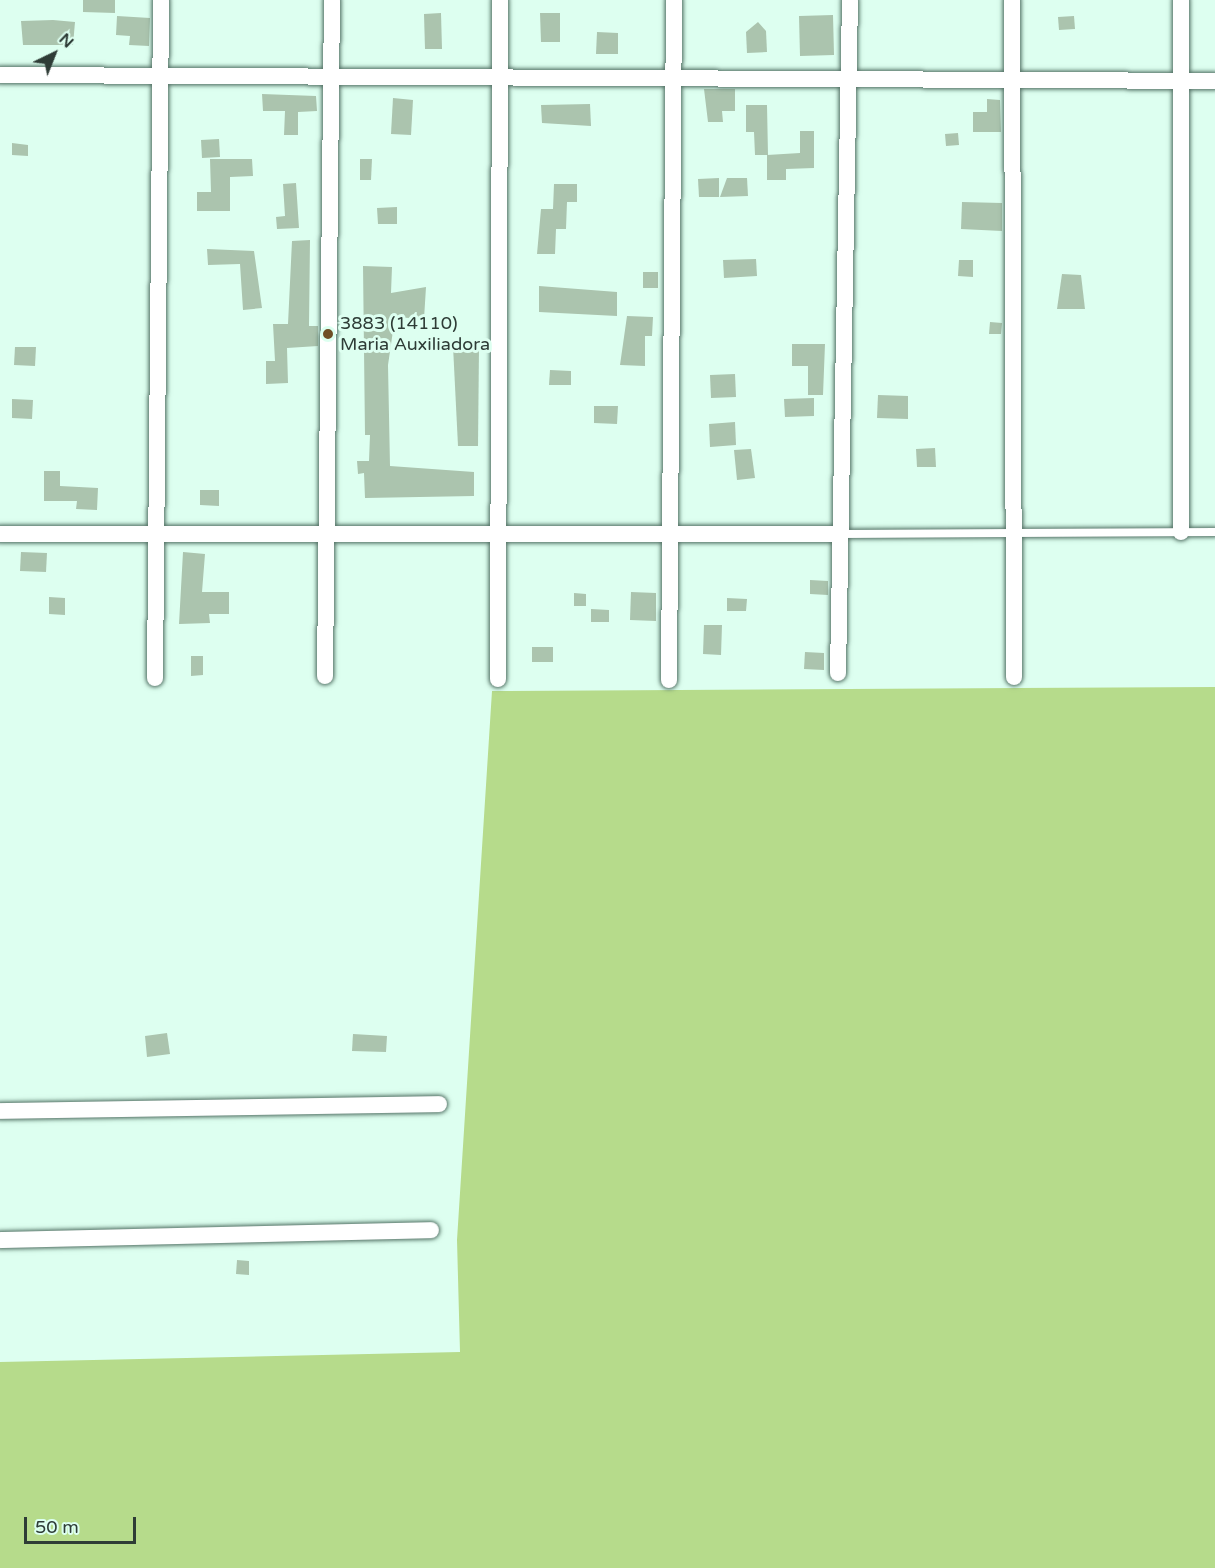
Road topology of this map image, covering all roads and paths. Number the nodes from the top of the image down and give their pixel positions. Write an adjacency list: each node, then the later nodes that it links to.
1 (161, 0): 9 (street)
2 (332, 0): 10 (street)
3 (500, 0): 11 (street)
4 (674, 0): 12 (street)
5 (850, 0): 13 (street)
6 (1012, 0): 14 (street)
7 (1181, 0): 15 (street)
8 (0, 75): 9 (street)
9 (160, 76): 10 (street); 21 (street)
10 (331, 76): 11 (street); 22 (street)
11 (500, 77): 12 (street); 23 (street)
12 (673, 78): 13 (street); 24 (street)
13 (849, 79): 14 (street); 25 (street)
14 (1013, 80): 15 (street); 19 (street)
15 (1181, 81): 16 (street); 17 (street)
16 (1215, 81)
17 (1181, 532): 18 (lane); 19 (lane)
18 (1215, 532)
19 (1013, 533): 25 (lane); 28 (street)
20 (0, 534): 21 (street)
21 (156, 534): 22 (street); 29 (street)
22 (327, 534): 23 (street); 27 (street)
23 (498, 534): 24 (street); 30 (street)
24 (670, 534): 25 (street); 31 (street)
25 (841, 534): 26 (street)
26 (838, 673)
27 (325, 676)
28 (1014, 677)
29 (155, 678)
30 (498, 679)
31 (669, 680)
32 (440, 1104): 33 (street)
33 (0, 1111)
34 (431, 1230): 35 (street)
35 (0, 1240)

